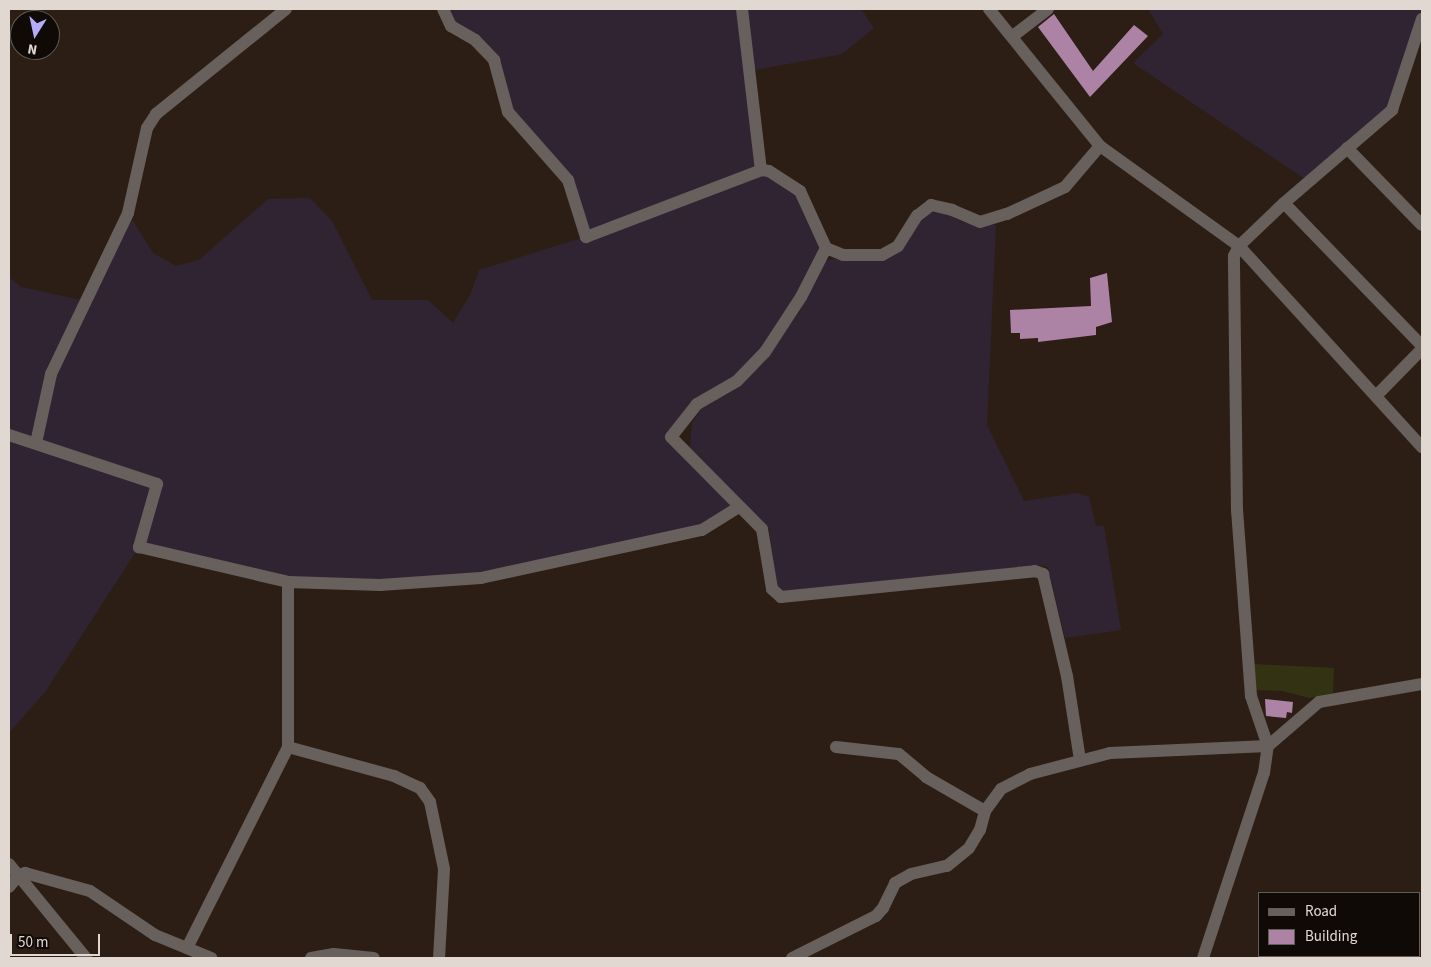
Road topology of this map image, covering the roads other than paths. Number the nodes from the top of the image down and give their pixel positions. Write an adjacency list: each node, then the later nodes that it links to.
1 (286, 9): 18 (street)
2 (443, 9): 10 (street)
3 (742, 9): 10 (street)
4 (990, 9): 7 (street)
5 (1048, 9): 7 (street)
6 (1422, 19): 9 (street)
7 (1012, 36): 8 (street)
8 (1100, 146): 13 (street); 14 (street)
9 (1347, 148): 11 (street); 12 (street)
10 (761, 170): 14 (street)
11 (1284, 203): 13 (street); 15 (street)
12 (1422, 225)
13 (1239, 246): 16 (street); 23 (street)
14 (826, 248): 20 (street)
15 (1422, 347): 16 (street)
16 (1377, 395): 19 (street)
17 (9, 435): 18 (street)
18 (36, 443): 21 (street)
19 (1422, 447)
20 (739, 507): 21 (street); 26 (street)
21 (288, 582): 24 (street)
22 (1422, 684): 23 (street)
23 (1268, 746): 26 (street); 38 (street)
24 (288, 747): 31 (street); 36 (street)
25 (836, 747): 27 (street)
26 (1080, 760): 27 (street)
27 (985, 811): 37 (street)
28 (9, 864): 29 (street)
29 (18, 876): 30 (street); 31 (street); 32 (street)
30 (9, 887)
31 (188, 948): 33 (street)
32 (86, 958)
33 (211, 958)
34 (311, 958): 35 (street)
35 (374, 958)
36 (439, 958)
37 (792, 958)
38 (1203, 958)

